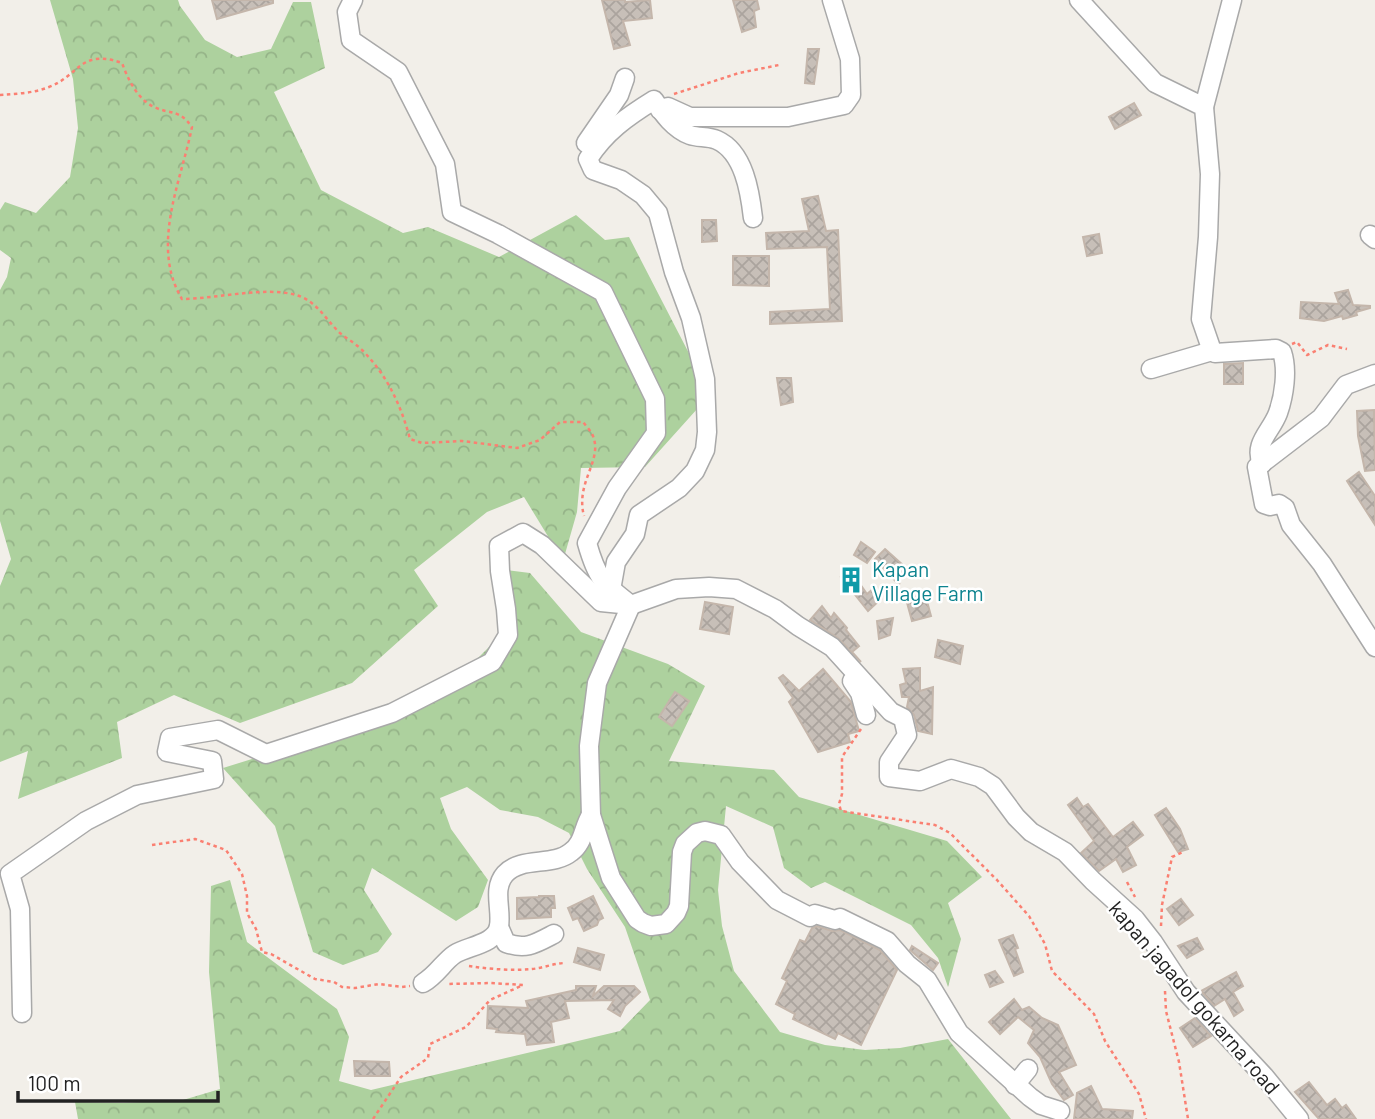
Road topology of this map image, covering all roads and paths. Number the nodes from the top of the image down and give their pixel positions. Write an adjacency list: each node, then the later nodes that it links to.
1 (352, 0): 18 (street)
2 (832, 0): 8 (street)
3 (1079, 0): 9 (street)
4 (1233, 0): 9 (street)
5 (779, 65): 8 (path)
6 (625, 78): 10 (street)
7 (0, 95): 18 (path)
8 (657, 105): 10 (street); 11 (street)
9 (1204, 107): 14 (street)
10 (588, 159): 19 (street)
11 (753, 218)
12 (1276, 349): 13 (path); 14 (street); 17 (street)
13 (1347, 349)
14 (1212, 351): 15 (street)
15 (1151, 369)
16 (1375, 374): 17 (street)
17 (1262, 464): 22 (street)
18 (590, 536): 19 (street)
19 (611, 590): 20 (street)
20 (631, 605): 21 (street, kapan jagadol gokarna road); 24 (street); 34 (street)
21 (818, 638): 23 (street); 29 (street, kapan jagadol gokarna road)
22 (1375, 647)
23 (866, 715): 39 (path)
24 (591, 815): 27 (street); 36 (street)
25 (152, 845): 32 (path)
26 (1183, 852): 29 (path)
27 (499, 928): 28 (street); 30 (street)
28 (554, 934)
29 (1153, 942): 41 (street, kapan jagadol gokarna road)
30 (448, 961): 31 (path); 32 (street)
31 (566, 963)
32 (427, 981): 38 (path)
33 (1165, 987): 40 (path)
34 (22, 1013)
35 (1028, 1069): 36 (street)
36 (1015, 1085): 37 (street)
37 (1060, 1111)
38 (373, 1119)
39 (1146, 1119)
40 (1188, 1119)
41 (1299, 1119)

